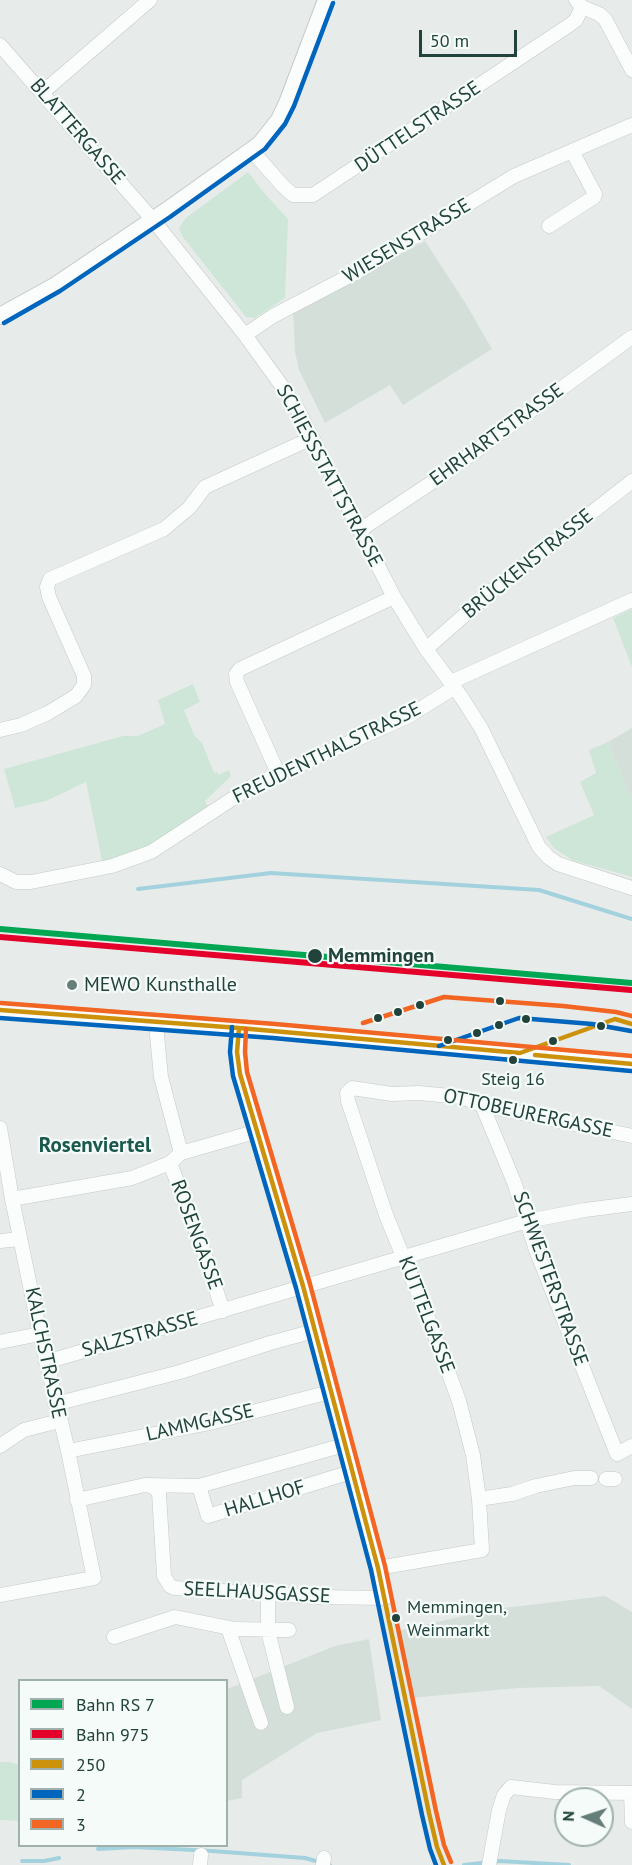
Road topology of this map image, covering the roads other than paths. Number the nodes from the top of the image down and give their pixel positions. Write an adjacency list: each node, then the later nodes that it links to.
1 (150, 0): 6 (street)
2 (326, 0): 8 (street)
3 (579, 4): 5 (street); 8 (street, DÜTTELSTRASSE)
4 (0, 45): 6 (street, BLATTERGASSE)
5 (632, 70)
6 (43, 93): 10 (street, BLATTERGASSE)
7 (632, 125): 9 (street, WIESENSTRASSE)
8 (252, 151): 10 (street)
9 (572, 151): 11 (street); 13 (street, WIESENSTRASSE)
10 (153, 220): 12 (street); 13 (street, SCHIESSSTATTSTRASSE)
11 (549, 226)
12 (0, 316)
13 (245, 335): 15 (street, SCHIESSSTATTSTRASSE)
14 (632, 337): 17 (street, EHRHARTSTRASSE)
15 (312, 438): 17 (street, SCHIESSSTATTSTRASSE); 22 (street)
16 (632, 481): 20 (street, BRÜCKENSTRASSE)
17 (360, 530): 18 (street, SCHIESSSTATTSTRASSE)
18 (394, 597): 20 (street, SCHIESSSTATTSTRASSE); 23 (street)
19 (632, 600): 21 (street, FREUDENTHALSTRASSE)
20 (426, 649): 21 (street, SCHIESSSTATTSTRASSE)
21 (453, 685): 23 (street, FREUDENTHALSTRASSE); 25 (street, SCHIESSSTATTSTRASSE)
22 (0, 730)
23 (278, 773): 24 (street, FREUDENTHALSTRASSE)
24 (0, 874)
25 (632, 888)
26 (0, 1010): 27 (street)
27 (158, 1022): 28 (street); 35 (street, ROSENGASSE)
28 (239, 1028): 29 (street); 33 (street)
29 (632, 1064)
30 (352, 1088): 31 (street, OTTOBEURERGASSE); 41 (street, KUTTELGASSE)
31 (482, 1106): 34 (street, OTTOBEURERGASSE); 38 (street, SCHWESTERSTRASSE)
32 (0, 1128): 36 (street, KALCHSTRASSE)
33 (258, 1131): 35 (street); 42 (street)
34 (632, 1136)
35 (175, 1158): 36 (street); 43 (street, ROSENGASSE)
36 (12, 1198): 39 (street, KALCHSTRASSE)
37 (632, 1204): 38 (street, SALZSTRASSE)
38 (527, 1221): 41 (street, SALZSTRASSE); 53 (street, SCHWESTERSTRASSE)
39 (20, 1239): 40 (street); 45 (street, KALCHSTRASSE)
40 (0, 1241)
41 (404, 1256): 42 (street, SALZSTRASSE); 59 (street, KUTTELGASSE)
42 (303, 1286): 43 (street, SALZSTRASSE); 44 (street)
43 (223, 1311): 47 (street, SALZSTRASSE)
44 (314, 1331): 48 (street); 49 (street)
45 (40, 1334): 46 (street); 47 (street, KALCHSTRASSE)
46 (0, 1342)
47 (46, 1362): 49 (street, KALCHSTRASSE)
48 (330, 1392): 51 (street); 54 (street, LAMMGASSE)
49 (60, 1403): 50 (street, KALCHSTRASSE)
50 (59, 1421): 52 (street); 54 (street, KALCHSTRASSE)
51 (344, 1445): 55 (street); 58 (street, HALLHOF)
52 (0, 1446)
53 (632, 1446)
54 (68, 1451): 60 (street, KALCHSTRASSE)
55 (351, 1472): 58 (street, HALLHOF); 61 (street)
56 (604, 1479): 59 (street)
57 (145, 1485): 58 (street, HALLHOF); 60 (street, HALLHOF); 62 (street, SEELHAUSGASSE)
58 (199, 1486)
59 (479, 1499): 61 (street, KUTTELGASSE)
60 (76, 1500): 63 (street, KALCHSTRASSE)
61 (378, 1569): 62 (street, SEELHAUSGASSE)
62 (268, 1594): 66 (street)
63 (0, 1595)
64 (228, 1628): 66 (street); 67 (street); 69 (street)
65 (289, 1630): 66 (street)
66 (268, 1631): 68 (street)
67 (114, 1637)
68 (287, 1707)
69 (261, 1723)
70 (632, 1793): 71 (street); 72 (street)
71 (632, 1822)
72 (490, 1861)

